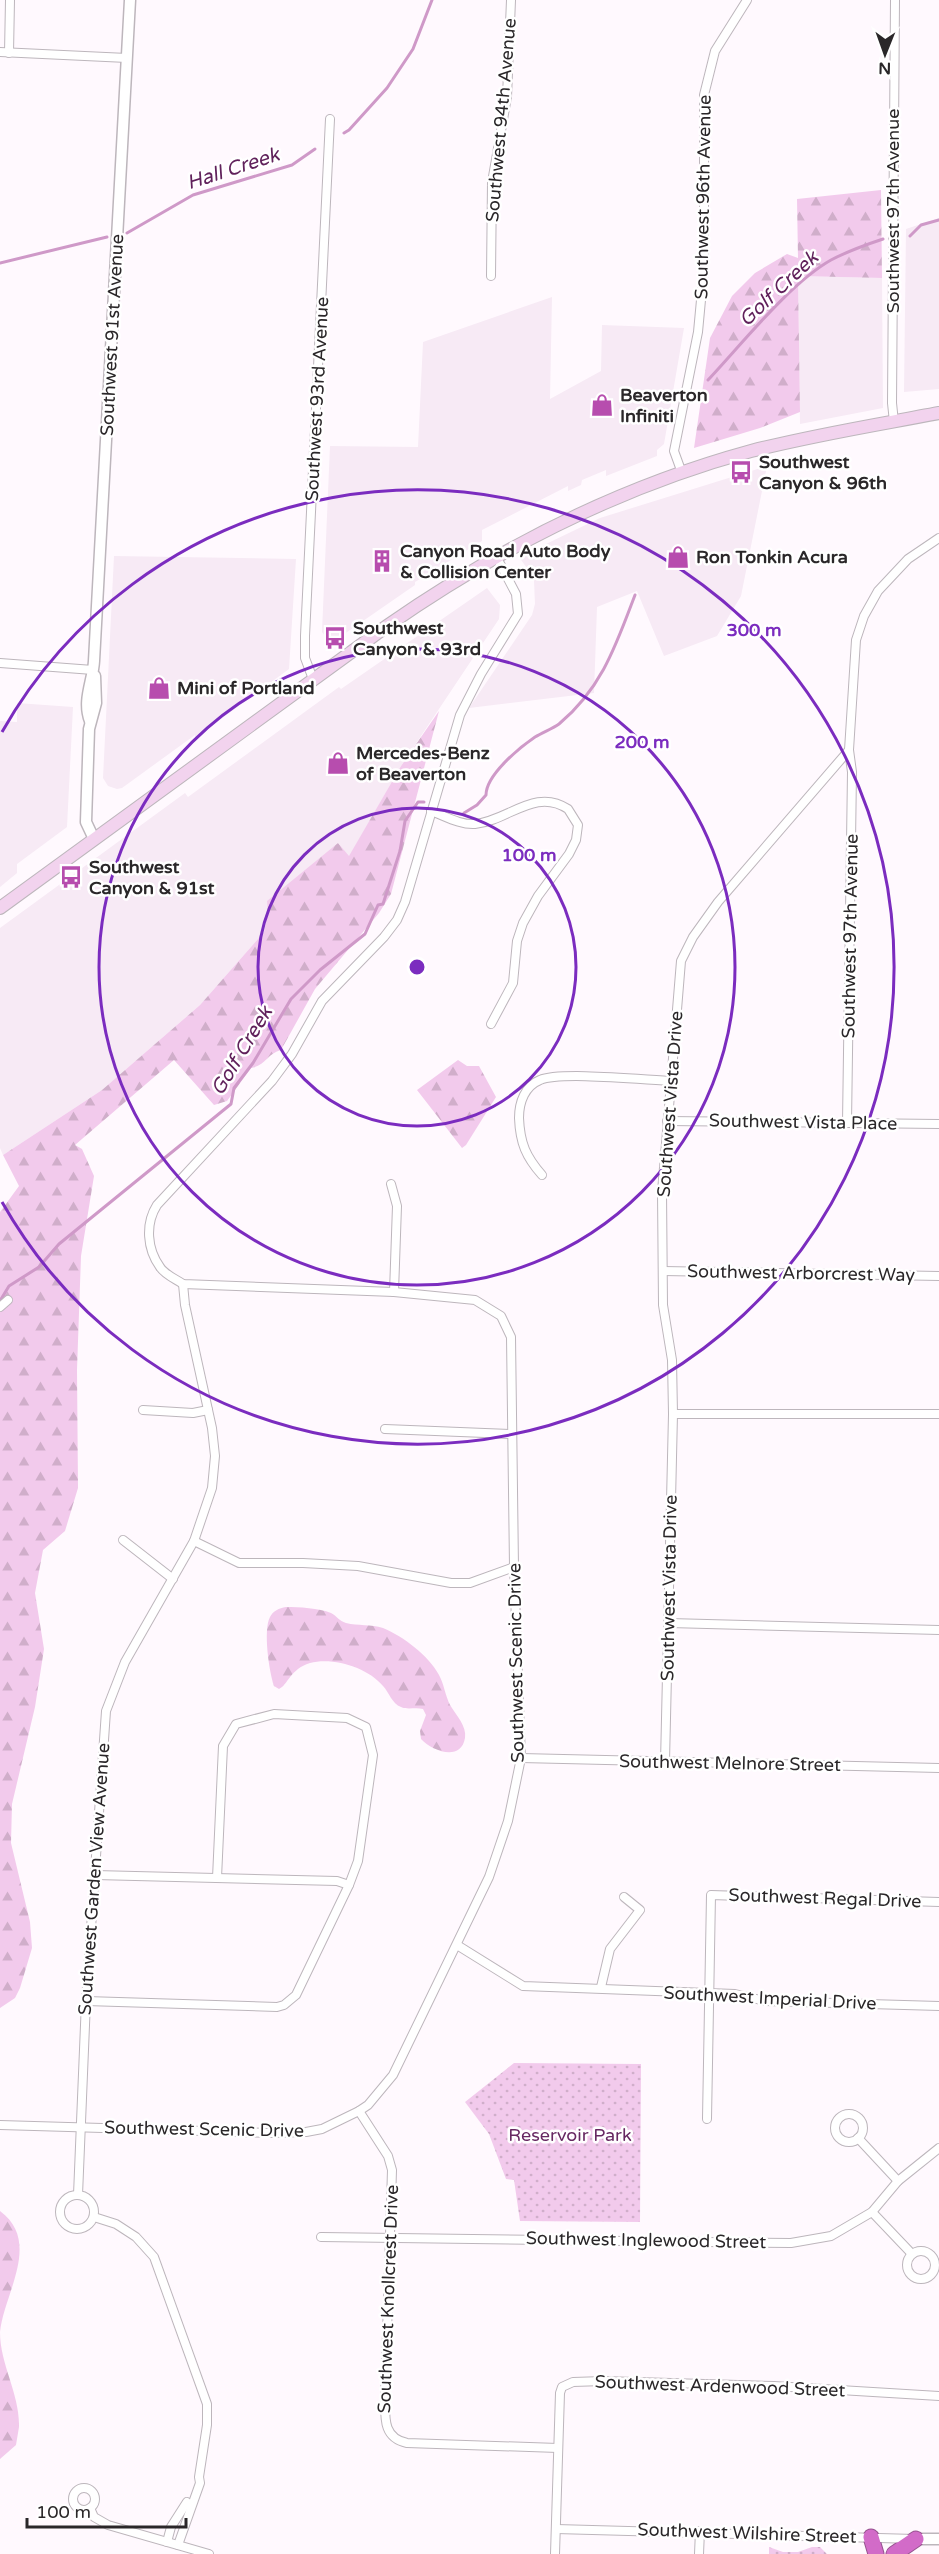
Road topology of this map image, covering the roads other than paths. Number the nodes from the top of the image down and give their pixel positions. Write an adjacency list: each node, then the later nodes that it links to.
1 (10, 0): 6 (street)
2 (130, 0): 7 (street, Southwest 91st Avenue)
3 (511, 0): 9 (street, Southwest 94th Avenue)
4 (747, 0): 12 (street, Southwest 96th Avenue)
5 (895, 0): 11 (street, Southwest 97th Avenue)
6 (5, 53): 7 (street)
7 (127, 58): 16 (street, Southwest 91st Avenue)
8 (330, 118): 17 (street, Southwest 93rd Avenue)
9 (491, 276)
10 (939, 413): 11 (main road)
11 (894, 422): 12 (main road)
12 (682, 473): 14 (main road)
13 (939, 538): 18 (street)
14 (496, 556): 17 (main road); 19 (street)
15 (0, 663): 16 (street)
16 (93, 670): 20 (street, Southwest 91st Avenue)
17 (313, 679): 20 (main road)
18 (849, 750): 23 (street, Southwest Vista Drive); 25 (street, Southwest 97th Avenue)
19 (431, 810): 22 (street); 31 (street)
20 (94, 839): 21 (main road)
21 (0, 908)
22 (491, 1024)
23 (673, 1081): 24 (street, Southwest Vista Drive); 27 (street)
24 (666, 1120): 25 (street, Southwest Vista Place); 29 (street, Southwest Vista Drive)
25 (847, 1123): 26 (street, Southwest Vista Place)
26 (939, 1124)
27 (542, 1175)
28 (391, 1184): 32 (street)
29 (663, 1271): 30 (street, Southwest Arborcrest Way); 37 (street, Southwest Vista Drive)
30 (939, 1276)
31 (183, 1284): 32 (street, Southwest Scenic Drive); 36 (street, Southwest Garden View Avenue)
32 (394, 1292): 40 (street, Southwest Scenic Drive)
33 (9, 1300): 34 (street)
34 (0, 1307)
35 (143, 1410): 36 (street)
36 (208, 1410): 42 (street, Southwest Garden View Avenue)
37 (673, 1414): 38 (street); 45 (street, Southwest Vista Drive)
38 (939, 1414)
39 (385, 1429): 40 (street)
40 (512, 1434): 43 (street, Southwest Scenic Drive)
41 (123, 1540): 44 (street)
42 (194, 1541): 43 (street); 44 (street, Southwest Garden View Avenue)
43 (514, 1567): 47 (street, Southwest Scenic Drive)
44 (173, 1579): 50 (street, Southwest Garden View Avenue)
45 (669, 1623): 46 (street); 48 (street, Southwest Vista Drive)
46 (939, 1630)
47 (521, 1758): 48 (street, Southwest Melnore Street); 55 (street, Southwest Scenic Drive)
48 (665, 1762): 49 (street, Southwest Melnore Street)
49 (939, 1768)
50 (95, 1875): 51 (street); 58 (street, Southwest Garden View Avenue)
51 (217, 1878): 52 (street); 52 (street)
52 (349, 1885): 58 (street)
53 (624, 1897): 56 (street)
54 (939, 1902): 57 (street, Southwest Regal Drive)
55 (457, 1945): 56 (street, Southwest Imperial Drive); 60 (street, Southwest Scenic Drive)
56 (602, 1987): 57 (street, Southwest Imperial Drive)
57 (708, 1993): 59 (street, Southwest Imperial Drive); 61 (street)
58 (86, 2001): 63 (street, Southwest Garden View Avenue)
59 (939, 2006)
60 (359, 2111): 63 (street, Southwest Scenic Drive); 71 (street, Southwest Knollcrest Drive)
61 (707, 2119)
62 (0, 2125): 63 (street, Southwest Scenic Drive)
63 (80, 2127): 67 (street, Southwest Garden View Avenue)
64 (858, 2138): 66 (street)
65 (939, 2148): 66 (street, Southwest Inglewood Street)
66 (898, 2181): 68 (street, Southwest Inglewood Street)
67 (78, 2195): 69 (street); 69 (street)
68 (872, 2212): 71 (street, Southwest Inglewood Street); 72 (street)
69 (94, 2217): 75 (street)
70 (321, 2237): 71 (street, Southwest Inglewood Street)
71 (391, 2237): 74 (street, Southwest Knollcrest Drive)
72 (912, 2254)
73 (939, 2396): 74 (street, Southwest Ardenwood Street)
74 (558, 2448): 77 (street)
75 (199, 2477): 82 (street); 83 (street)
76 (90, 2508): 82 (street)
77 (556, 2529): 78 (street, Southwest Wilshire Street); 85 (street)
78 (700, 2531): 79 (street, Southwest Wilshire Street); 86 (street)
79 (871, 2537): 80 (street, Southwest Wilshire Street); 87 (highway)
80 (916, 2539): 81 (street, Southwest Wilshire Street); 88 (highway)
81 (939, 2539)
82 (167, 2542): 83 (street)
83 (178, 2545): 84 (street)
84 (209, 2554)
85 (555, 2554)
86 (699, 2554)
87 (876, 2554)
88 (894, 2554)

